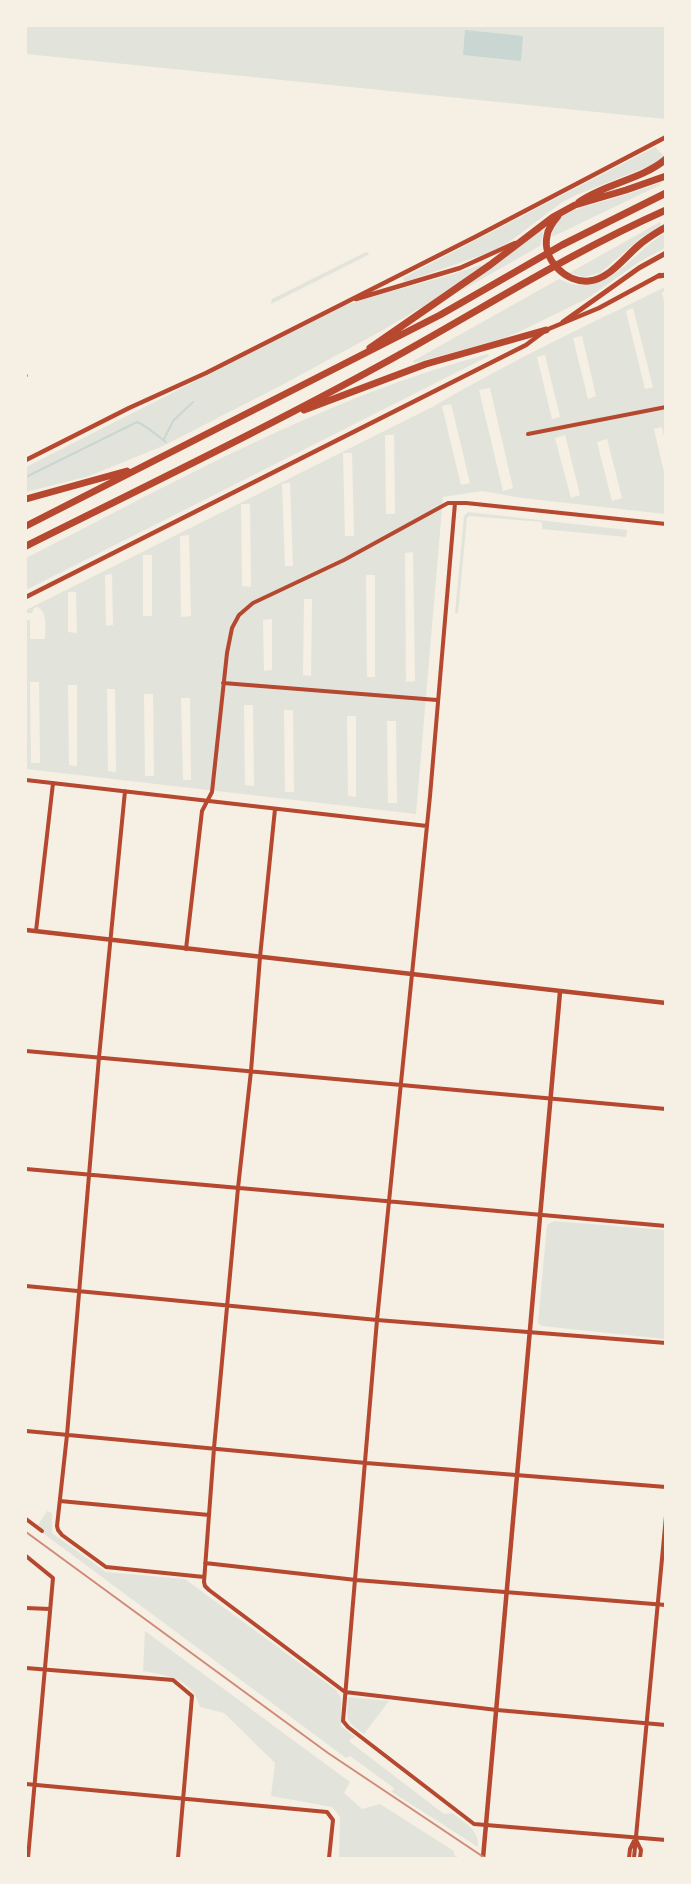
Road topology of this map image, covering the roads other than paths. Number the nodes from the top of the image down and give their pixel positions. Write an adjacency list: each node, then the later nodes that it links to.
1 (666, 137): 12 (street)
2 (666, 159): 5 (highway)
3 (662, 178): 5 (highway)
4 (662, 194): 15 (highway)
5 (575, 205): 7 (highway)
6 (663, 211): 17 (highway)
7 (562, 212): 8 (highway); 9 (highway)
8 (664, 228)
9 (520, 241): 12 (street); 15 (highway)
10 (666, 253): 13 (main road)
11 (663, 274): 13 (street)
12 (343, 303): 19 (street)
13 (563, 322): 14 (street)
14 (546, 330): 17 (highway); 26 (street)
15 (346, 364): 20 (highway)
16 (666, 407): 18 (street)
17 (279, 419): 25 (highway)
18 (528, 434)
19 (26, 460)
20 (144, 466): 21 (highway); 24 (highway)
21 (26, 499)
22 (454, 503): 23 (street); 27 (street); 28 (street)
23 (666, 525)
24 (26, 526)
25 (26, 546)
26 (26, 597)
27 (223, 683): 28 (street); 32 (street)
28 (437, 700): 34 (street)
29 (26, 780): 30 (street)
30 (53, 783): 31 (street); 36 (street)
31 (125, 791): 32 (street); 37 (street)
32 (208, 801): 33 (street); 38 (street)
33 (275, 808): 34 (street); 39 (street)
34 (427, 825): 40 (street)
35 (26, 930): 36 (street)
36 (36, 931): 37 (street)
37 (111, 940): 38 (street); 44 (street)
38 (186, 949): 39 (street)
39 (260, 957): 40 (street); 45 (street)
40 (413, 974): 41 (street); 46 (street)
41 (560, 992): 42 (street); 47 (street)
42 (666, 1003)
43 (26, 1051): 44 (street)
44 (99, 1057): 45 (street); 50 (street)
45 (251, 1071): 46 (street); 51 (street)
46 (400, 1084): 47 (street); 52 (street)
47 (551, 1098): 48 (street); 53 (street)
48 (666, 1109)
49 (26, 1168): 50 (street)
50 (90, 1174): 51 (street); 56 (street)
51 (238, 1188): 52 (street); 57 (street)
52 (389, 1201): 53 (street); 58 (street)
53 (540, 1215): 54 (street); 59 (street)
54 (666, 1226)
55 (26, 1286): 56 (street)
56 (79, 1291): 57 (street); 62 (street)
57 (228, 1306): 58 (street); 63 (street)
58 (377, 1320): 59 (street); 64 (street)
59 (530, 1331): 60 (street); 65 (street)
60 (666, 1343)
61 (26, 1431): 62 (street)
62 (67, 1435): 63 (street); 67 (street)
63 (214, 1448): 64 (street); 68 (street)
64 (366, 1463): 65 (street); 75 (street)
65 (517, 1476): 66 (street); 76 (street)
66 (666, 1487)
67 (60, 1501): 68 (street); 74 (street)
68 (209, 1515): 73 (street)
69 (666, 1516): 77 (street)
70 (26, 1519): 71 (street)
71 (42, 1531)
72 (26, 1556): 80 (street)
73 (205, 1563): 74 (street); 75 (street)
74 (204, 1577): 83 (street)
75 (356, 1580): 76 (street); 83 (street)
76 (506, 1592): 77 (street); 84 (street)
77 (657, 1604): 78 (street); 85 (street)
78 (666, 1605)
79 (26, 1608): 80 (street)
80 (50, 1609): 82 (street)
81 (26, 1668): 82 (street)
82 (44, 1670): 88 (street); 89 (street)
83 (345, 1692): 84 (street); 90 (street)
84 (497, 1710): 85 (street); 90 (street)
85 (647, 1723): 86 (street); 91 (street)
86 (666, 1725)
87 (26, 1784): 88 (street)
88 (33, 1785): 89 (street); 93 (street)
89 (183, 1798): 94 (street); 95 (street)
90 (486, 1827): 91 (street); 96 (street)
91 (635, 1838): 92 (street); 97 (street); 98 (street); 99 (street)
92 (666, 1840)
93 (28, 1858)
94 (178, 1858)
95 (329, 1858)
96 (483, 1858)
97 (629, 1858)
98 (634, 1858)
99 (640, 1858)

